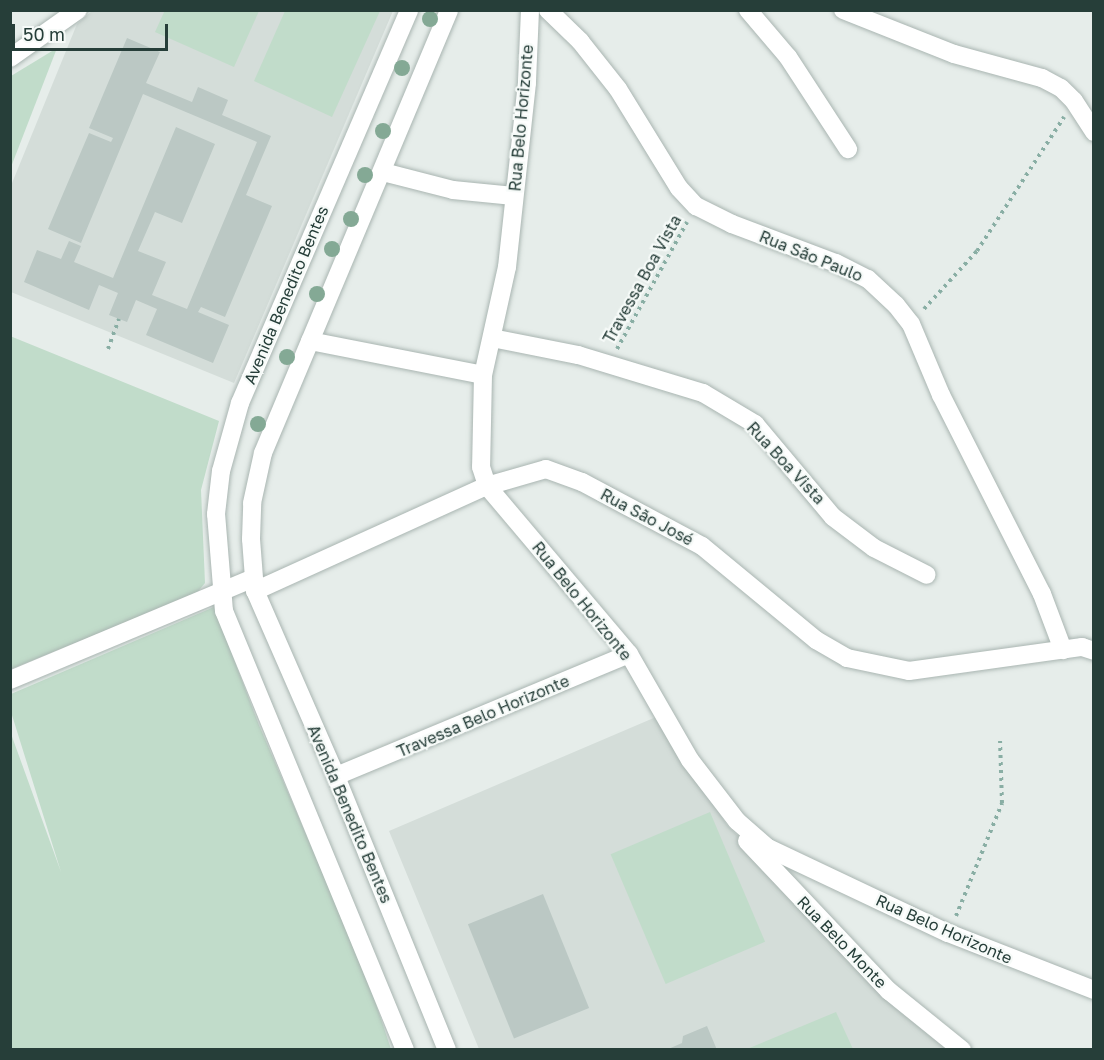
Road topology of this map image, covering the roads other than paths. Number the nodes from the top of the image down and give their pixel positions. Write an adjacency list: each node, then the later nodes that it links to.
1 (78, 10): 8 (street)
2 (409, 10): 19 (street, Avenida Benedito Bentes)
3 (449, 10): 11 (street, Avenida Benedito Bentes)
4 (530, 10): 12 (street, Rua Belo Horizonte)
5 (548, 10): 20 (street, Rua São Paulo)
6 (748, 10): 10 (street)
7 (843, 10): 9 (street)
8 (10, 58)
9 (1094, 132)
10 (848, 149)
11 (383, 172): 12 (street); 14 (street, Avenida Benedito Bentes)
12 (514, 195): 13 (street, Rua Belo Horizonte)
13 (492, 338): 15 (street, Rua Belo Horizonte); 17 (street, Rua Boa Vista)
14 (310, 341): 15 (street); 18 (street, Avenida Benedito Bentes)
15 (483, 375): 16 (street, Rua Belo Horizonte)
16 (488, 486): 18 (street, Rua São José); 20 (street, Rua São José); 22 (street, Rua Belo Horizonte)
17 (927, 575)
18 (253, 585): 19 (street); 24 (street, Avenida Benedito Bentes)
19 (221, 592): 23 (street); 27 (street, Avenida Benedito Bentes)
20 (1063, 650): 21 (street)
21 (1094, 651)
22 (628, 654): 24 (street, Travessa Belo Horizonte); 25 (street, Rua Belo Horizonte)
23 (10, 680)
24 (336, 777): 28 (street, Avenida Benedito Bentes)
25 (736, 821): 26 (street, Rua Belo Horizonte); 29 (street, Rua Belo Monte)
26 (1094, 990)
27 (405, 1050)
28 (447, 1050)
29 (962, 1050)

